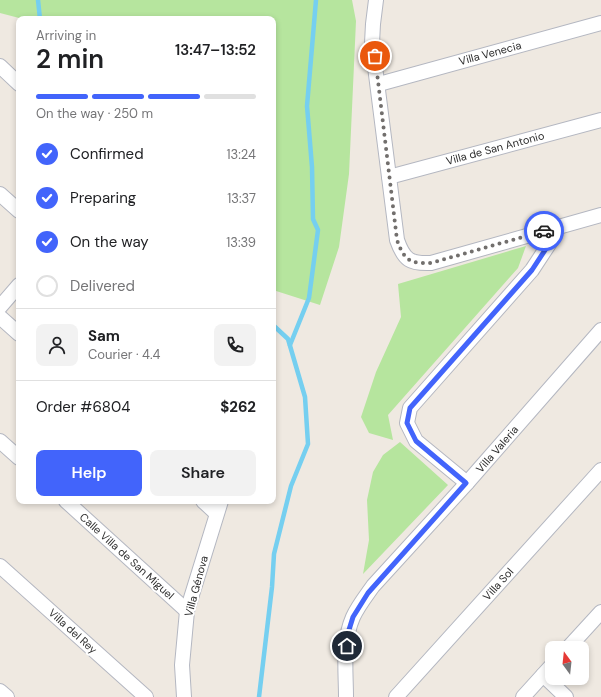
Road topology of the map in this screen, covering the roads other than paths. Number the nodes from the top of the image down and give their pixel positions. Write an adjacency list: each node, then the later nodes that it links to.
1 (376, 0): 5 (street)
2 (601, 23): 5 (street, Villa Venecia)
3 (0, 66): 4 (street)
4 (16, 81)
5 (379, 84): 7 (street)
6 (601, 120): 7 (street, Villa de San Antonio)
7 (389, 177): 11 (street)
8 (0, 194): 9 (street)
9 (16, 208)
10 (601, 215): 11 (street)
11 (554, 228): 20 (street)
12 (16, 288): 13 (street)
13 (0, 307)
14 (0, 317): 16 (street)
15 (601, 330): 20 (street, Villa Valeria)
16 (16, 331)
17 (0, 441): 18 (street)
18 (16, 455)
19 (601, 470): 34 (street, Villa Sol)
20 (466, 483): 33 (street, Villa Valeria)
21 (69, 504): 24 (street, Calle Villa de San Miguel)
22 (219, 507): 24 (street, Villa Génova)
23 (0, 566): 31 (street, Villa del Rey)
24 (187, 610): 32 (street, Villa Génova)
25 (601, 612): 26 (street)
26 (574, 641)
27 (545, 672): 35 (street)
28 (558, 685): 36 (street)
29 (0, 691): 30 (street)
30 (7, 697)
31 (146, 697)
32 (184, 697)
33 (346, 697)
34 (396, 697)
35 (523, 697)
36 (566, 697)

